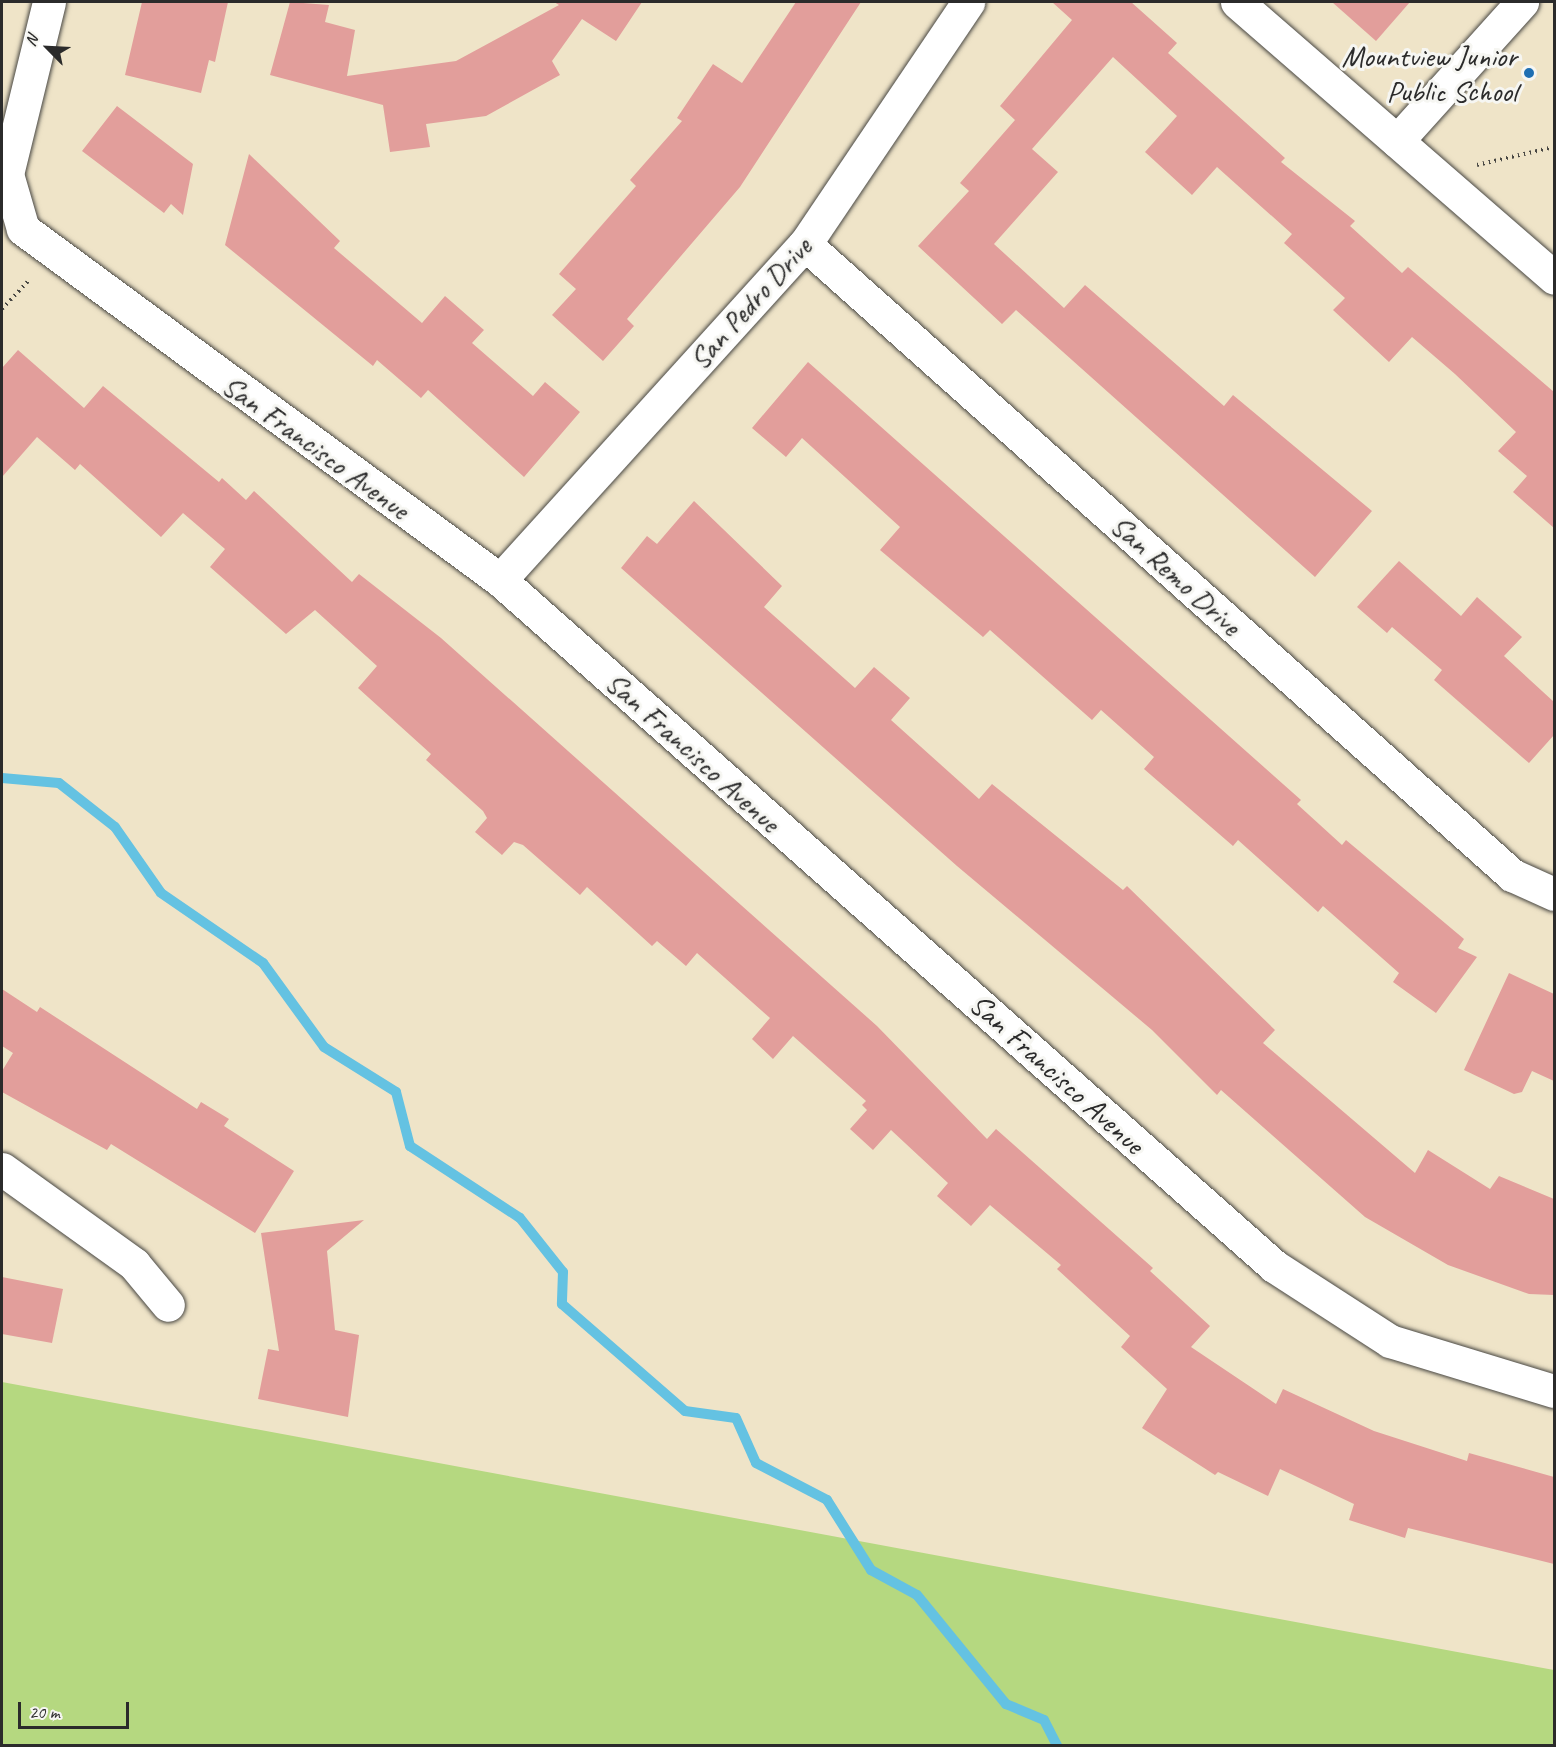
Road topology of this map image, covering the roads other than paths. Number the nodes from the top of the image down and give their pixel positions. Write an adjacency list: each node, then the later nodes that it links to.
1 (49, 2): 8 (street, San Francisco Avenue)
2 (968, 2): 6 (street, San Pedro Drive)
3 (1237, 2): 5 (street)
4 (1522, 2): 5 (street)
5 (1397, 141): 7 (street)
6 (805, 244): 8 (street, San Pedro Drive); 9 (street, San Remo Drive)
7 (1554, 278)
8 (500, 580): 12 (street, San Francisco Avenue)
9 (1554, 894)
10 (2, 1169): 11 (street)
11 (168, 1305)
12 (1554, 1391)

